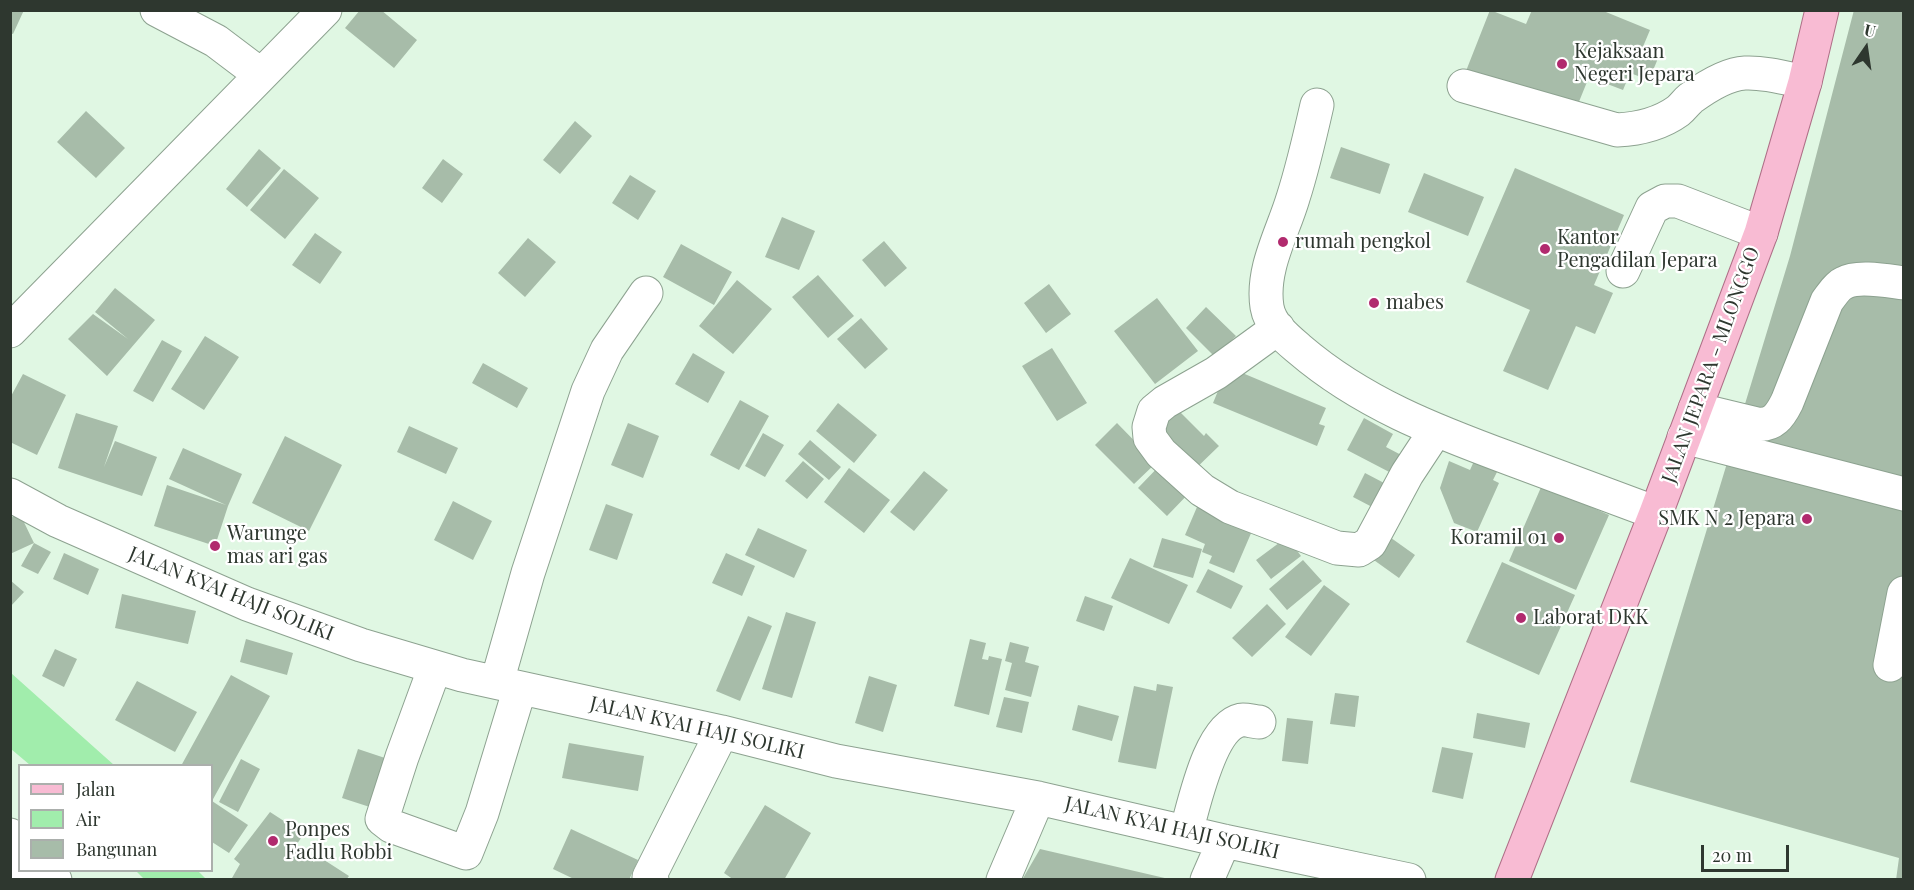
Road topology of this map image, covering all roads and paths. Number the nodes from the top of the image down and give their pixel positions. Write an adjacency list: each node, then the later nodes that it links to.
1 (157, 10): 4 (street)
2 (325, 10): 4 (street)
3 (1821, 10): 5 (main road, JALAN JEPARA - MLONGGO)
4 (261, 75): 13 (street)
5 (1805, 82): 6 (street); 8 (main road, JALAN JEPARA - MLONGGO)
6 (1464, 86)
7 (1317, 105): 12 (street)
8 (1761, 232): 9 (street); 14 (main road, JALAN JEPARA - MLONGGO)
9 (1623, 271)
10 (1904, 283): 14 (street)
11 (646, 293): 22 (street)
12 (1278, 328): 15 (street); 15 (street)
13 (10, 331)
14 (1690, 423): 16 (street); 18 (main road, JALAN JEPARA - MLONGGO)
15 (1436, 430): 18 (street)
16 (1904, 494)
17 (10, 495): 21 (street, JALAN KYAI HAJI SOLIKI)
18 (1656, 513): 33 (main road, JALAN JEPARA - MLONGGO)
19 (1904, 593): 20 (street)
20 (1890, 665)
21 (435, 667): 22 (street, JALAN KYAI HAJI SOLIKI); 28 (street)
22 (509, 685): 24 (street, JALAN KYAI HAJI SOLIKI); 28 (street)
23 (1259, 723): 26 (street)
24 (722, 732): 25 (street, JALAN KYAI HAJI SOLIKI); 29 (street)
25 (1038, 798): 26 (street, JALAN KYAI HAJI SOLIKI); 30 (street)
26 (1186, 832): 27 (street, JALAN KYAI HAJI SOLIKI)
27 (1224, 841): 31 (street); 32 (street, JALAN KYAI HAJI SOLIKI)
28 (460, 866)
29 (650, 879)
30 (1004, 879)
31 (1207, 879)
32 (1409, 879)
33 (1512, 879)

